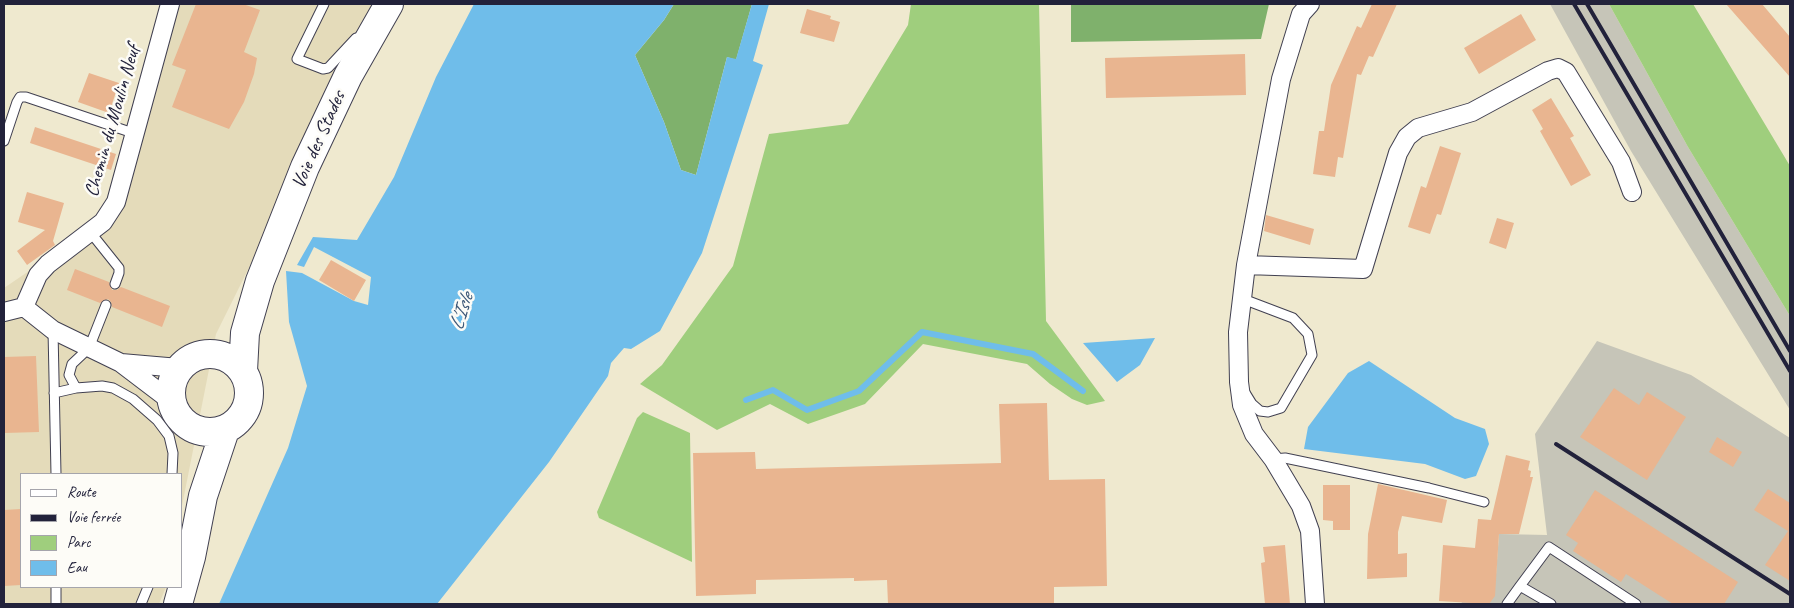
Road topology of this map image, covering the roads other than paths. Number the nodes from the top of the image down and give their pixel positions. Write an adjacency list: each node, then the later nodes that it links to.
1 (170, 4): 6 (street, Chemin du Moulin Neuf)
2 (324, 4): 3 (lane)
3 (386, 4)
4 (389, 4): 11 (main road, Voie des Stades)
5 (1310, 4): 10 (street)
6 (136, 134): 7 (lane); 9 (street, Chemin du Moulin Neuf)
7 (4, 142)
8 (1632, 192): 10 (street)
9 (91, 233): 12 (lane); 15 (street, Chemin du Moulin Neuf)
10 (1246, 265): 13 (street)
11 (260, 281): 19 (main road, Voie des Stades); 22 (main road, Voie des Stades)
12 (115, 284)
13 (1243, 299): 23 (street); 23 (lane)
14 (106, 305): 18 (lane)
15 (24, 307): 16 (street); 17 (street)
16 (4, 312)
17 (53, 330): 18 (street); 25 (lane)
18 (89, 348): 20 (street); 24 (lane)
19 (207, 354): 21 (main road); 22 (main road)
20 (120, 363): 21 (street); 26 (street)
21 (179, 368): 26 (main road)
22 (243, 371): 28 (main road)
23 (1238, 382): 29 (street)
24 (76, 388): 25 (lane); 31 (lane)
25 (54, 393): 30 (lane)
26 (171, 401): 27 (main road)
27 (190, 427): 28 (main road); 32 (main road)
28 (224, 430): 32 (main road)
29 (1273, 459): 33 (lane); 40 (street)
30 (56, 473)
31 (172, 473)
32 (203, 496): 39 (main road)
33 (1484, 502)
34 (1520, 586): 41 (lane); 42 (lane); 43 (lane)
35 (56, 588): 37 (lane)
36 (148, 588): 38 (lane)
37 (56, 604)
38 (141, 604)
39 (178, 604)
40 (1315, 604)
41 (1507, 604)
42 (1551, 604)
43 (1636, 604)

